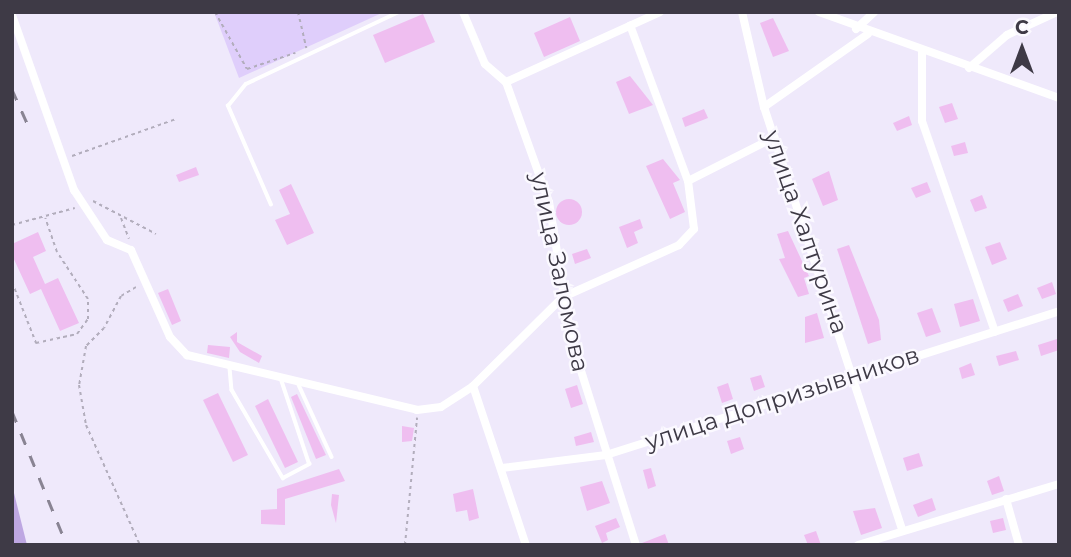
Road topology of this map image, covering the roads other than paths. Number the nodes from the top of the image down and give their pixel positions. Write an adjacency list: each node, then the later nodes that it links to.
1 (399, 12): 19 (lane)
2 (463, 12): 14 (street, улица Заломова)
3 (660, 12): 9 (street)
4 (742, 12): 16 (street, улица Халтурина)
5 (820, 12): 10 (street)
6 (874, 12): 10 (street)
7 (1058, 12): 13 (street)
8 (12, 15): 23 (street)
9 (630, 25): 14 (street); 18 (street)
10 (856, 29): 11 (street)
11 (868, 34): 12 (street); 16 (street)
12 (922, 52): 13 (street); 22 (street)
13 (969, 68): 15 (street)
14 (506, 82): 20 (street, улица Заломова)
15 (1059, 98)
16 (764, 107): 17 (street, улица Халтурина)
17 (775, 137): 18 (street); 24 (street, улица Халтурина)
18 (688, 181): 20 (street)
19 (271, 205)
20 (563, 297): 27 (street); 28 (street, улица Заломова)
21 (1059, 311): 22 (street, улица Допризывников)
22 (995, 332): 24 (street, улица Допризывников)
23 (230, 368): 25 (street); 25 (lane)
24 (853, 373): 28 (street, улица Допризывников); 33 (street, улица Халтурина)
25 (281, 380): 26 (street)
26 (299, 385): 27 (street); 29 (lane)
27 (473, 386): 30 (street)
28 (606, 455): 30 (street, улица Допризывников); 35 (street, улица Заломова)
29 (332, 457)
30 (502, 468): 34 (street)
31 (1059, 484): 32 (street)
32 (1006, 499): 33 (street); 37 (street)
33 (902, 530): 36 (street)
34 (526, 545)
35 (636, 545)
36 (858, 545)
37 (1019, 545)

